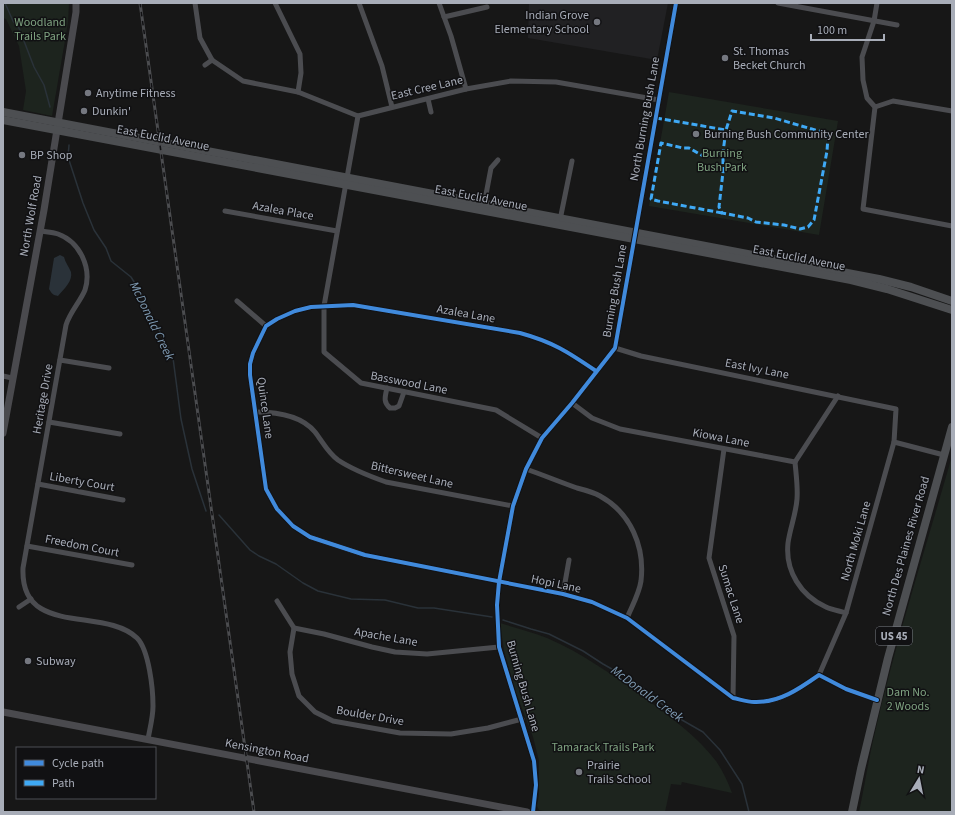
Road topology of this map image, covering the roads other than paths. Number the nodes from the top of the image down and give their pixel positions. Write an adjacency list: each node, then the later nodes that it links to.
1 (76, 3): 26 (main road, North Wolf Road)
2 (195, 3): 13 (street)
3 (275, 3): 16 (street)
4 (359, 3): 19 (street)
5 (439, 3): 10 (street)
6 (676, 3): 18 (street, North Burning Bush Lane)
7 (778, 3): 11 (street)
8 (878, 3): 11 (street)
9 (487, 7): 10 (street)
10 (444, 17): 15 (street)
11 (874, 21): 12 (street); 20 (street)
12 (897, 25)
13 (212, 60): 14 (street); 16 (street)
14 (205, 65)
15 (466, 89): 17 (street, East Cree Lane); 18 (street, East Cree Lane)
16 (298, 92): 24 (street)
17 (428, 99): 19 (street, East Cree Lane); 23 (street)
18 (659, 100): 36 (street, North Burning Bush Lane)
19 (392, 107): 24 (street, East Cree Lane)
20 (875, 107): 21 (street); 33 (street)
21 (952, 111)
22 (3, 112): 26 (main road, East Euclid Avenue)
23 (431, 112)
24 (358, 116): 29 (street, Basswood Lane)
25 (3, 120): 26 (main road, East Euclid Avenue)
26 (58, 125): 29 (main road, East Euclid Avenue); 34 (main road, North Wolf Road)
27 (498, 160): 30 (street)
28 (572, 161): 32 (street)
29 (347, 182): 30 (main road, East Euclid Avenue); 35 (street, Basswood Lane)
30 (484, 207): 32 (main road, East Euclid Avenue)
31 (225, 211): 35 (street, Azalea Place)
32 (560, 222): 36 (main road, East Euclid Avenue)
33 (952, 226)
34 (40, 231): 43 (street, Heritage Drive); 47 (main road, North Wolf Road)
35 (338, 231): 39 (street, Basswood Lane)
36 (635, 236): 38 (main road, East Euclid Avenue); 40 (main road, East Euclid Avenue); 42 (street, Burning Bush Lane)
37 (237, 301): 41 (street)
38 (952, 301)
39 (324, 306): 41 (street); 45 (street, Azalea Lane); 48 (street, Basswood Lane)
40 (952, 310)
41 (266, 326): 53 (street, Quince Lane)
42 (615, 348): 45 (street, Burning Bush Lane); 50 (street, East Ivy Lane)
43 (60, 360): 44 (street); 54 (street, Heritage Drive)
44 (109, 368)
45 (596, 371): 51 (street, Burning Bush Lane)
46 (3, 376): 47 (street)
47 (12, 378): 56 (main road, North Wolf Road)
48 (387, 388): 49 (street, Basswood Lane); 49 (street)
49 (404, 392): 58 (street, Basswood Lane)
50 (838, 396): 52 (street, East Ivy Lane); 62 (street)
51 (572, 403): 58 (street, Burning Bush Lane); 60 (street, Kiowa Lane)
52 (896, 409): 59 (street, North Moki Lane)
53 (256, 412): 66 (street, Bittersweet Lane); 67 (street, Quince Lane)
54 (49, 422): 57 (street); 64 (street, Heritage Drive)
55 (952, 427): 61 (main road, North Des Plaines River Road / US 45)
56 (3, 433)
57 (120, 434)
58 (542, 438): 63 (street, Burning Bush Lane)
59 (894, 442): 61 (street); 76 (street, North Moki Lane)
60 (724, 449): 62 (street, Kiowa Lane); 83 (street, Sumac Lane)
61 (944, 455): 84 (main road, North Des Plaines River Road / US 45)
62 (796, 462): 76 (street)
63 (526, 469): 66 (street, Burning Bush Lane); 77 (street)
64 (38, 484): 65 (street, Liberty Court); 68 (street, Heritage Drive)
65 (123, 500)
66 (513, 506): 71 (street, Burning Bush Lane)
67 (293, 526): 71 (street, Hopi Lane)
68 (27, 546): 70 (street, Freedom Court); 73 (street, Heritage Drive)
69 (570, 560): 72 (street)
70 (132, 565)
71 (499, 582): 72 (street, Hopi Lane); 81 (street, Burning Bush Lane)
72 (563, 594): 77 (street, Hopi Lane)
73 (31, 600): 75 (street); 80 (street)
74 (277, 601): 78 (street)
75 (19, 607)
76 (846, 613): 82 (street, North Moki Lane)
77 (627, 618): 83 (street, Hopi Lane)
78 (294, 628): 81 (street, Apache Lane); 86 (street, Boulder Drive)
79 (141, 634): 80 (street)
80 (137, 638): 87 (street)
81 (499, 648): 86 (street, Burning Bush Lane)
82 (819, 675): 83 (street, Hopi Lane); 84 (street)
83 (733, 698)
84 (877, 700): 90 (main road, North Des Plaines River Road / US 45)
85 (3, 712): 87 (main road, Kensington Road)
86 (522, 719): 89 (street, Burning Bush Lane)
87 (148, 739): 88 (main road, Kensington Road)
88 (527, 812)
89 (533, 812)
90 (852, 812)

